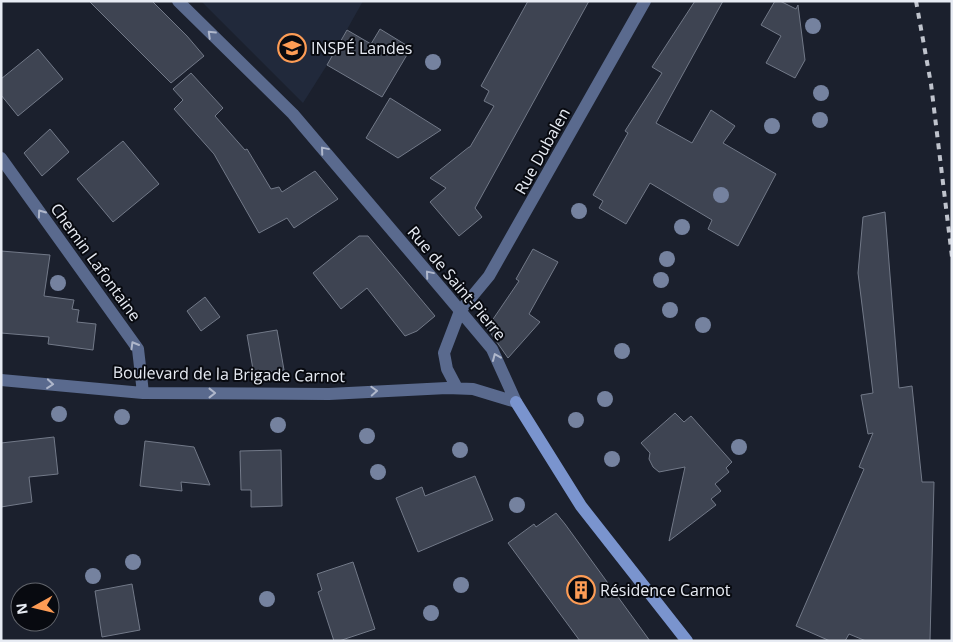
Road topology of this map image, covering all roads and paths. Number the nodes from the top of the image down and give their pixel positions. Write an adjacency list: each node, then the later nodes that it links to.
1 (178, 1): 4 (street, Rue de Saint-Pierre, one-way to 1)
2 (644, 1): 4 (street, Rue Dubalen)
3 (1, 158): 7 (street, Chemin Lafontaine, one-way to 3)
4 (460, 311): 6 (street); 8 (street, Rue de Saint-Pierre, one-way to 4)
5 (1, 380): 7 (street, Boulevard de la Brigade Carnot, one-way to 7)
6 (457, 388): 7 (street, Boulevard de la Brigade Carnot, one-way to 6); 8 (street, Boulevard de la Brigade Carnot)
7 (143, 392)
8 (516, 402): 9 (street, Rue de Saint-Pierre)
9 (687, 641)

